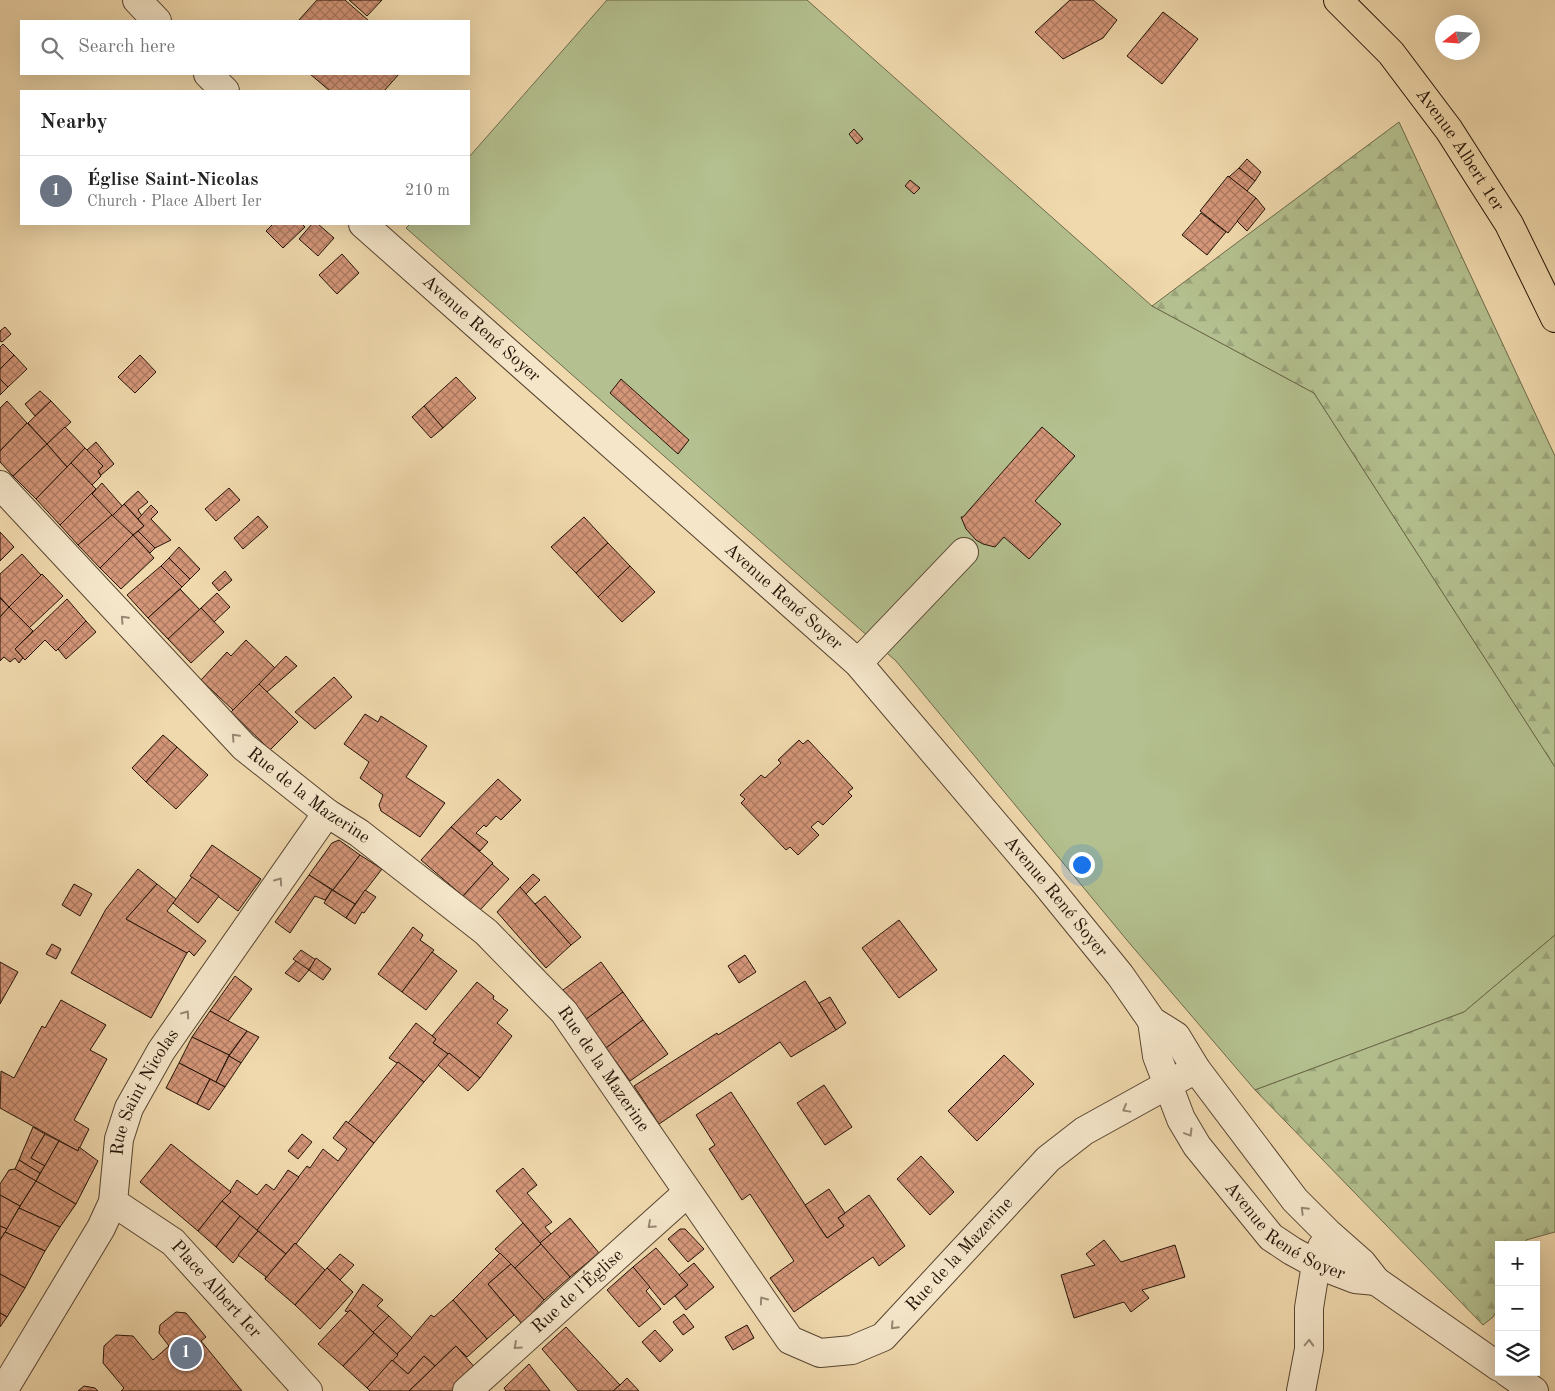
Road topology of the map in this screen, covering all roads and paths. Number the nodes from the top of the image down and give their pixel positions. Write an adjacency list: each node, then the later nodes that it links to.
1 (137, 0): 3 (street)
2 (1338, 0): 7 (main road, Avenue Albert 1er)
3 (156, 20)
4 (209, 75): 5 (street)
5 (223, 90)
6 (364, 225): 10 (street, Avenue René Soyer)
7 (1555, 318)
8 (0, 485): 11 (street, Rue de la Mazerine, one-way to 8)
9 (964, 552): 10 (street)
10 (858, 663): 12 (street, Avenue René Soyer)
11 (327, 813): 15 (street, Rue de la Mazerine); 16 (street, Rue Saint Nicolas, one-way to 11)
12 (1152, 1021): 13 (street, Avenue René Soyer); 14 (street, Avenue René Soyer)
13 (1196, 1069): 14 (street, Rue de la Mazerine); 17 (street, Avenue René Soyer, one-way to 13)
14 (1169, 1085): 15 (street, Rue de la Mazerine, one-way to 15); 18 (street, Avenue René Soyer, one-way to 18)
15 (688, 1193): 24 (street, Rue de l'Église, one-way to 24)
16 (113, 1202): 22 (street, Rue Saint Nicolas); 23 (street, Place Albert Ier)
17 (1328, 1233): 18 (street); 19 (street, Avenue René Soyer)
18 (1316, 1264): 19 (street, Avenue René Soyer); 25 (street, one-way to 18)
19 (1376, 1281): 20 (street, Avenue René Soyer)
20 (1495, 1363)
21 (1513, 1376): 26 (street)
22 (3, 1391)
23 (308, 1391)
24 (467, 1391)
25 (1301, 1391)
26 (1534, 1391)

